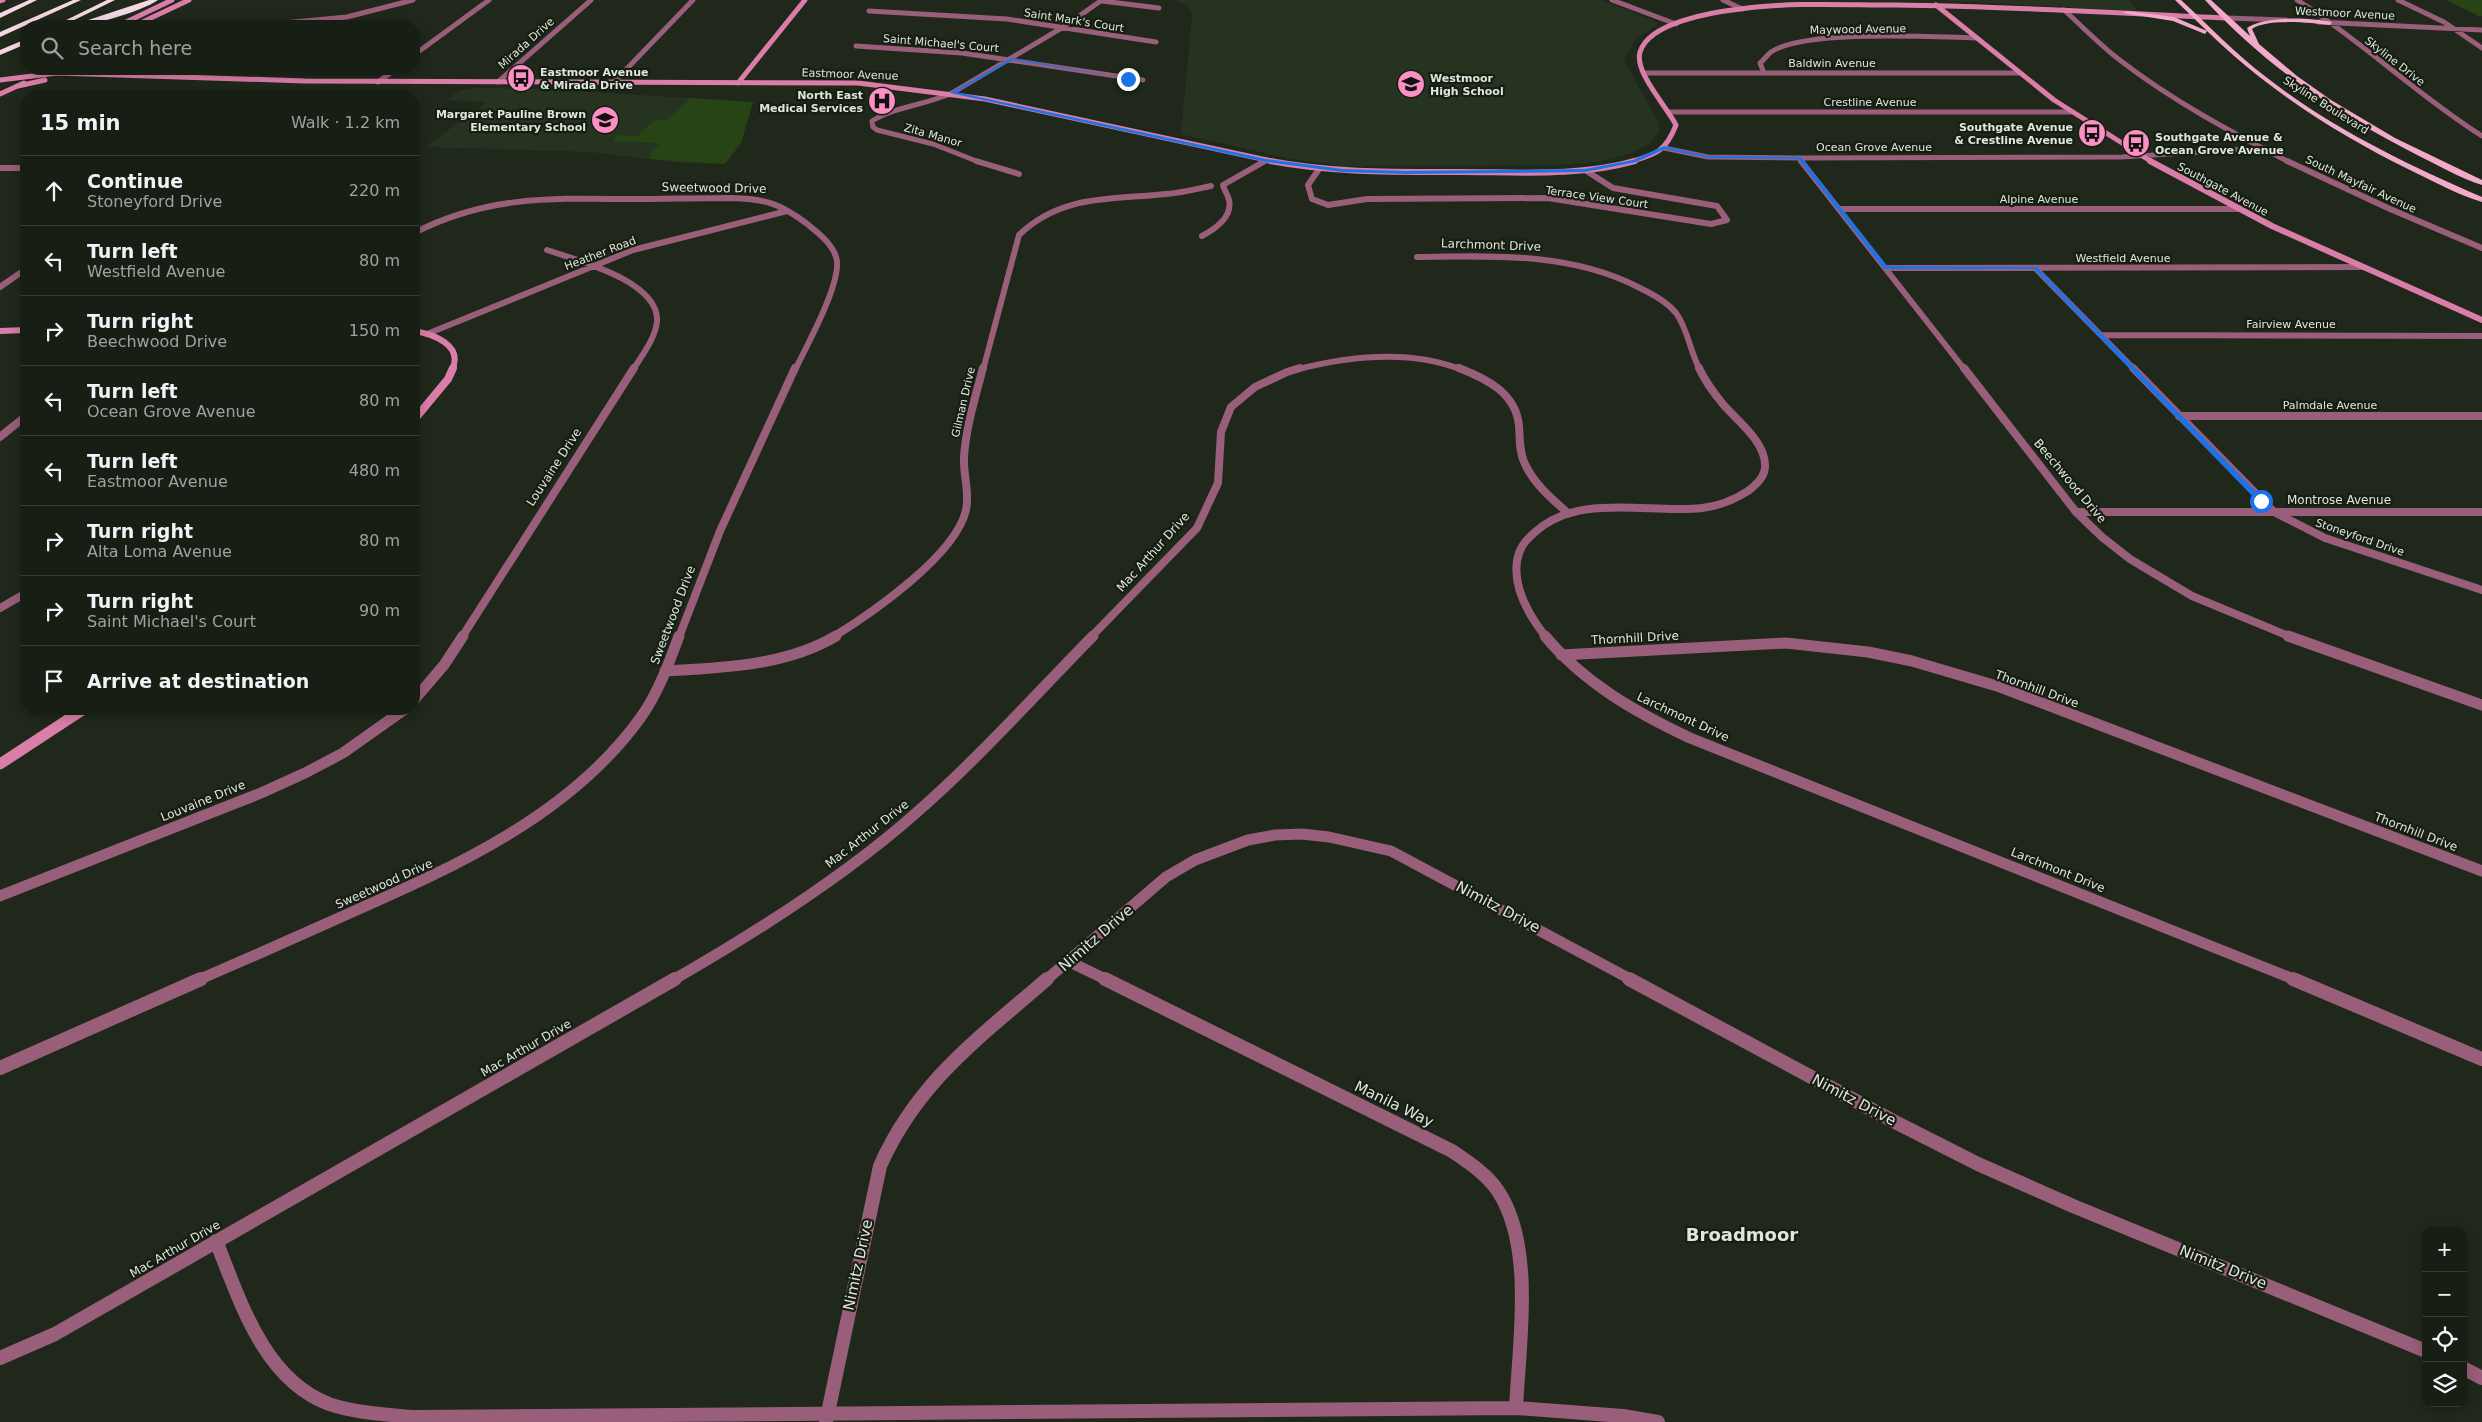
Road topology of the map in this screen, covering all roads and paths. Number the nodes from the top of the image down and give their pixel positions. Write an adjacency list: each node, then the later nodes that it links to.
1 (34, 0): 28 (highway)
2 (62, 0): 32 (highway)
3 (78, 0): 33 (highway)
4 (112, 0): 34 (highway)
5 (144, 0): 35 (highway)
6 (155, 0): 36 (highway)
7 (172, 0): 37 (street)
8 (189, 0): 38 (street)
9 (413, 0): 39 (street)
10 (489, 0): 57 (street)
11 (590, 0): 73 (street, Mirada Drive)
12 (693, 0): 74 (street)
13 (805, 0): 75 (street)
14 (1612, 0): 41 (street)
15 (1723, 0): 24 (street)
16 (1930, 0): 22 (street, Southgate Avenue)
17 (2178, 0): 29 (main road, Skyline Boulevard)
18 (2208, 0): 30 (main road, Skyline Boulevard)
19 (2297, 0): 40 (street, Skyline Drive)
20 (2398, 0): 44 (street)
21 (1102, 1): 23 (street); 43 (street)
22 (1936, 5): 24 (street, Westmoor Avenue); 25 (street, Westmoor Avenue); 49 (street, Southgate Avenue)
23 (1159, 8)
24 (1742, 9): 41 (street, Westmoor Avenue)
25 (2064, 10): 27 (street, Westmoor Avenue); 84 (street, South Mayfair Avenue)
26 (869, 11): 43 (street, Saint Mark's Court)
27 (2126, 13): 29 (street, Westmoor Avenue); 52 (main road)
28 (0, 16)
29 (2196, 16): 30 (street, Westmoor Avenue); 52 (main road, Skyline Boulevard)
30 (2227, 18): 40 (street, Westmoor Avenue); 55 (main road, Skyline Boulevard)
31 (20, 20): 45 (highway)
32 (21, 20)
33 (33, 20)
34 (70, 20)
35 (90, 20)
36 (96, 20)
37 (130, 20)
38 (147, 20)
39 (316, 20)
40 (2330, 22): 44 (street, Westmoor Avenue); 55 (main road); 82 (street, Skyline Drive)
41 (1676, 24): 61 (street, Westmoor Avenue)
42 (20, 26): 47 (highway)
43 (1065, 26): 51 (street, Saint Mark's Court); 59 (street)
44 (2454, 29): 46 (street, Westmoor Avenue); 56 (street)
45 (0, 30)
46 (2482, 30)
47 (0, 35)
48 (20, 36): 50 (highway)
49 (1976, 38): 60 (street, Southgate Avenue); 62 (street, Maywood Avenue)
50 (0, 39)
51 (1156, 42)
52 (2223, 42): 97 (main road, Skyline Boulevard)
53 (20, 43): 58 (highway)
54 (856, 46): 59 (street, Saint Michael's Court)
55 (2260, 48): 95 (main road, Skyline Boulevard)
56 (2482, 48)
57 (420, 51)
58 (0, 53)
59 (1012, 59): 71 (street, Saint Michael's Court); 78 (street)
60 (2020, 72): 62 (street, Baldwin Avenue); 81 (street, Southgate Avenue)
61 (1644, 73): 62 (street, Baldwin Avenue); 80 (street, Westmoor Avenue)
62 (1764, 73)
63 (26, 75): 69 (street)
64 (36, 75): 69 (street, Eastmoor Avenue)
65 (41, 75): 76 (street)
66 (77, 75): 76 (street)
67 (126, 75): 72 (street, Eastmoor Avenue)
68 (388, 75): 72 (street)
69 (22, 77): 70 (street, Eastmoor Avenue); 77 (street)
70 (0, 80)
71 (1143, 80)
72 (378, 82): 73 (street, Eastmoor Avenue)
73 (498, 82): 74 (street, Eastmoor Avenue)
74 (614, 82): 75 (street, Eastmoor Avenue)
75 (738, 82): 78 (street, Eastmoor Avenue)
76 (18, 86): 79 (street)
77 (0, 88)
78 (952, 93): 87 (street, Eastmoor Avenue); 93 (street, Zita Manor)
79 (0, 94)
80 (1670, 112): 81 (street, Crestline Avenue); 83 (street, Westmoor Avenue)
81 (2071, 112): 85 (street, Southgate Avenue)
82 (2482, 136)
83 (1664, 148): 86 (street, Ocean Grove Avenue); 92 (street, Eastmoor Avenue)
84 (2265, 148): 85 (street, Ocean Grove Avenue); 103 (street, South Mayfair Avenue)
85 (2141, 156): 86 (street, Ocean Grove Avenue); 99 (street, Southgate Avenue)
86 (1799, 158): 98 (street, Beechwood Drive)
87 (1266, 160): 91 (street, Eastmoor Avenue); 102 (street)
88 (0, 168): 89 (street)
89 (12, 168): 90 (street); 94 (street)
90 (20, 168)
91 (1320, 169): 92 (street, Eastmoor Avenue); 92 (street, Terrace View Court)
92 (1585, 170)
93 (1019, 174)
94 (0, 176)
95 (2482, 183)
96 (1211, 186): 132 (street, Gilman Drive)
97 (2482, 200)
98 (1839, 209): 99 (street, Alpine Avenue); 108 (street, Beechwood Drive)
99 (2239, 209): 107 (street, Southgate Avenue)
100 (787, 211): 101 (street, Sweetwood Drive); 106 (street, Heather Road); 132 (street, Sweetwood Drive)
101 (420, 229)
102 (1202, 236)
103 (2482, 248)
104 (546, 250): 106 (street, Louvaine Drive)
105 (1417, 257): 127 (street, Larchmont Drive)
106 (590, 266): 116 (street, Heather Road); 133 (street, Louvaine Drive)
107 (2360, 267): 109 (street, Westfield Avenue); 112 (street, Southgate Avenue)
108 (1886, 268): 109 (street, Westfield Avenue); 124 (street, Beechwood Drive)
109 (2035, 268): 117 (street, Stoneyford Drive)
110 (20, 272): 111 (street)
111 (0, 287)
112 (2482, 320)
113 (20, 330): 114 (street)
114 (0, 331)
115 (420, 332): 116 (street)
116 (427, 334): 119 (street)
117 (2101, 336): 118 (street, Fairview Avenue); 120 (street, Stoneyford Drive)
118 (2482, 336)
119 (420, 413)
120 (2179, 416): 121 (street, Palmdale Avenue); 125 (street, Stoneyford Drive)
121 (2482, 416)
122 (20, 421): 123 (street)
123 (0, 437)
124 (2076, 512): 125 (street, Montrose Avenue); 134 (street, Beechwood Drive)
125 (2274, 512): 126 (street, Montrose Avenue); 128 (street, Stoneyford Drive)
126 (2482, 512)
127 (1568, 513): 131 (street, Larchmont Drive); 143 (street, Mac Arthur Drive)
128 (2482, 590)
129 (20, 596): 130 (street)
130 (0, 608)
131 (1561, 655): 138 (street, Thornhill Drive); 141 (street, Larchmont Drive)
132 (666, 671): 142 (street, Sweetwood Drive)
133 (420, 693)
134 (2482, 705)
135 (75, 715): 137 (street)
136 (397, 715): 139 (street, Louvaine Drive)
137 (0, 764)
138 (2482, 871)
139 (0, 896)
140 (1068, 961): 144 (street, Nimitz Drive); 148 (street, Manila Way); 149 (street, Nimitz Drive)
141 (2482, 1059)
142 (0, 1068)
143 (216, 1241): 145 (street, Mac Arthur Drive); 149 (street)
144 (2422, 1349)
145 (0, 1358)
146 (2467, 1370): 147 (street)
147 (2482, 1378)
148 (1516, 1408): 149 (street); 150 (street)
149 (827, 1417)
150 (1658, 1422)

